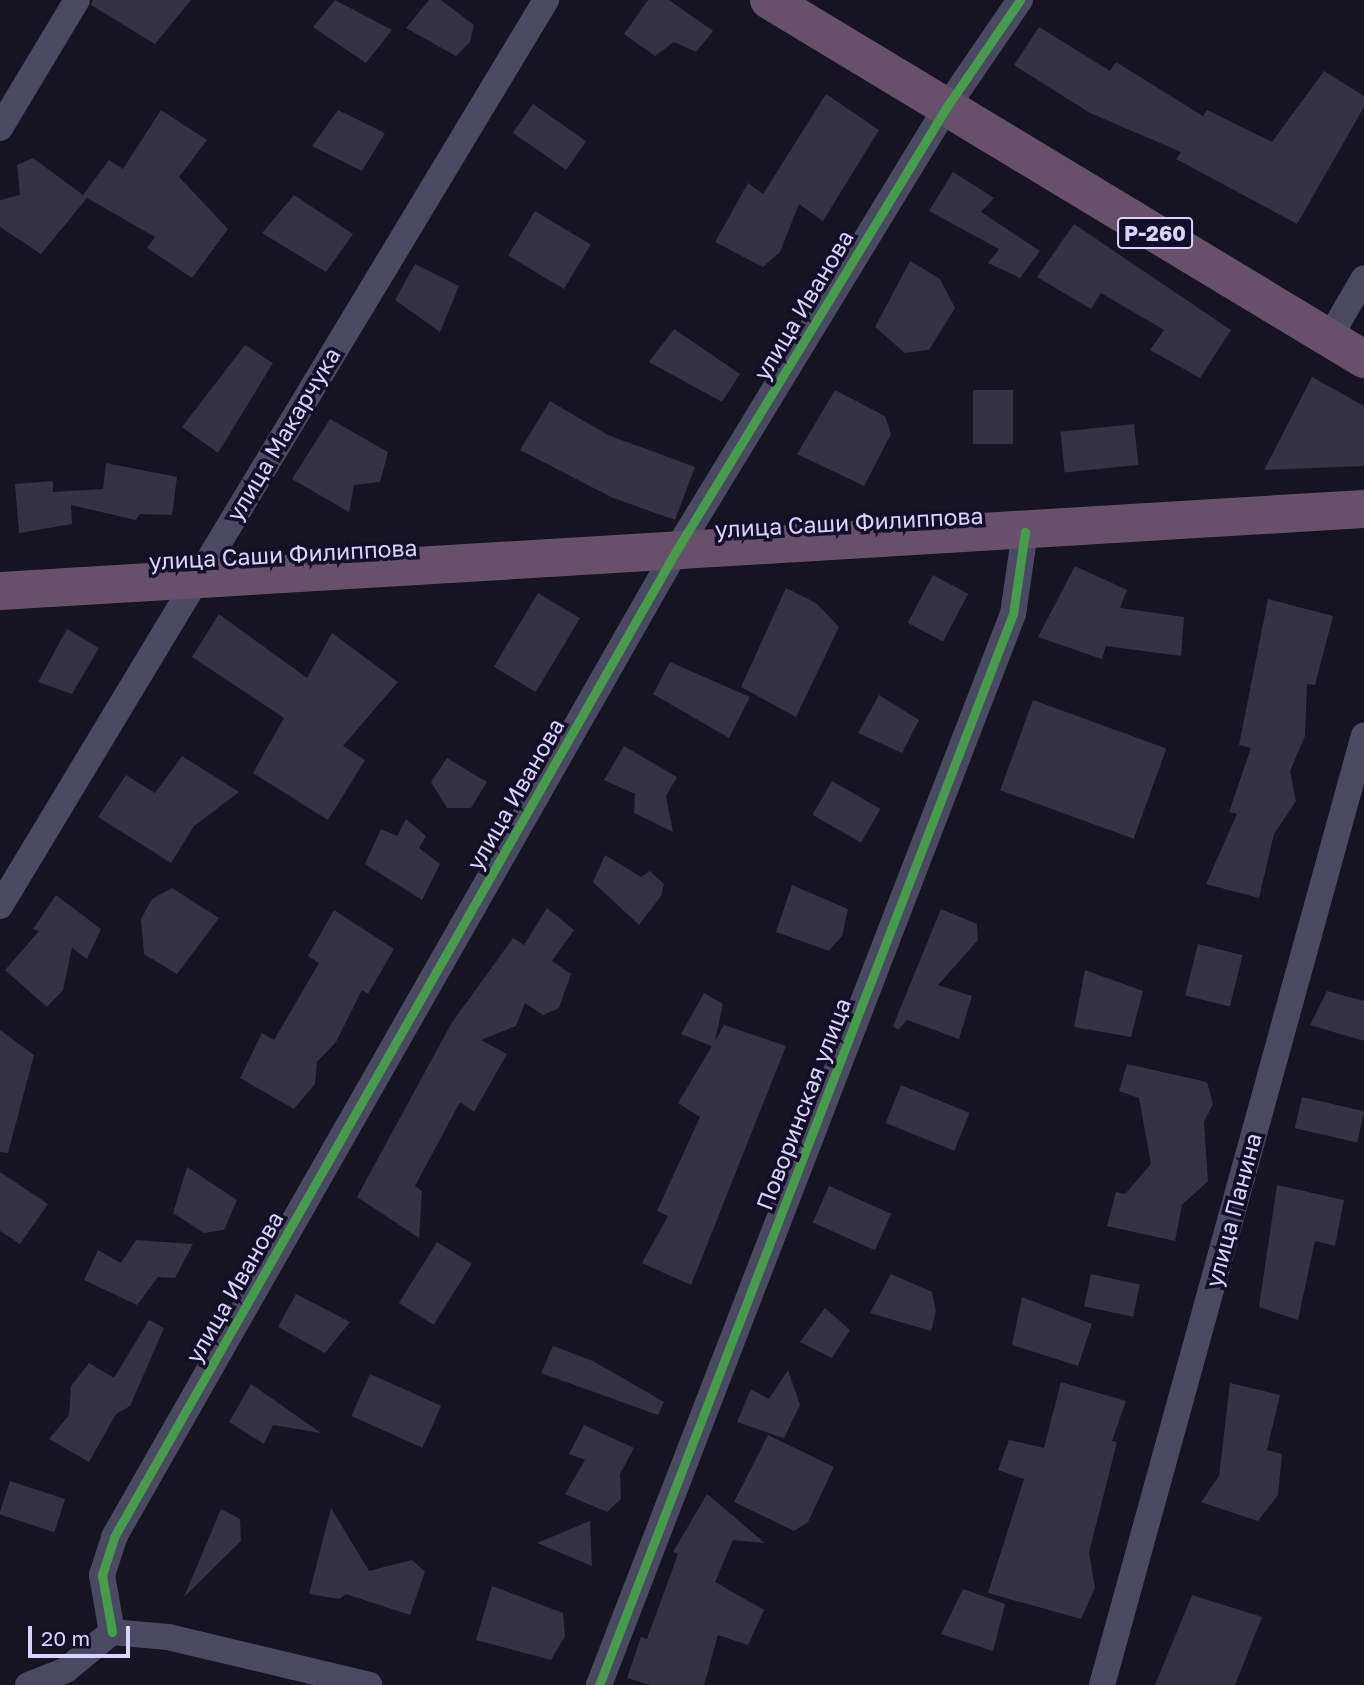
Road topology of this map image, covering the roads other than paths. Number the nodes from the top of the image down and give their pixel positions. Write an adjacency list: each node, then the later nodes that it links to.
1 (77, 0): 6 (street)
2 (546, 0): 13 (street, улица Макарчука)
3 (769, 0): 5 (highway, Р-260)
4 (1020, 0): 5 (street, улица Иванова)
5 (946, 108): 8 (highway, Р-260); 12 (street, улица Иванова)
6 (0, 128)
7 (1364, 278): 8 (street)
8 (1329, 338): 9 (highway, Р-260)
9 (1364, 359)
10 (1364, 509): 11 (highway, улица Саши Филиппова)
11 (1025, 531): 12 (highway, улица Саши Филиппова); 20 (street, Поворинская улица)
12 (676, 551): 13 (highway, улица Саши Филиппова); 17 (street, улица Иванова)
13 (195, 578): 14 (highway, улица Саши Филиппова); 16 (street, улица Макарчука)
14 (0, 590)
15 (1364, 735): 21 (street, улица Панина)
16 (0, 906)
17 (112, 1632): 18 (street); 19 (street)
18 (28, 1685)
19 (369, 1685)
20 (599, 1685)
21 (1102, 1685)

